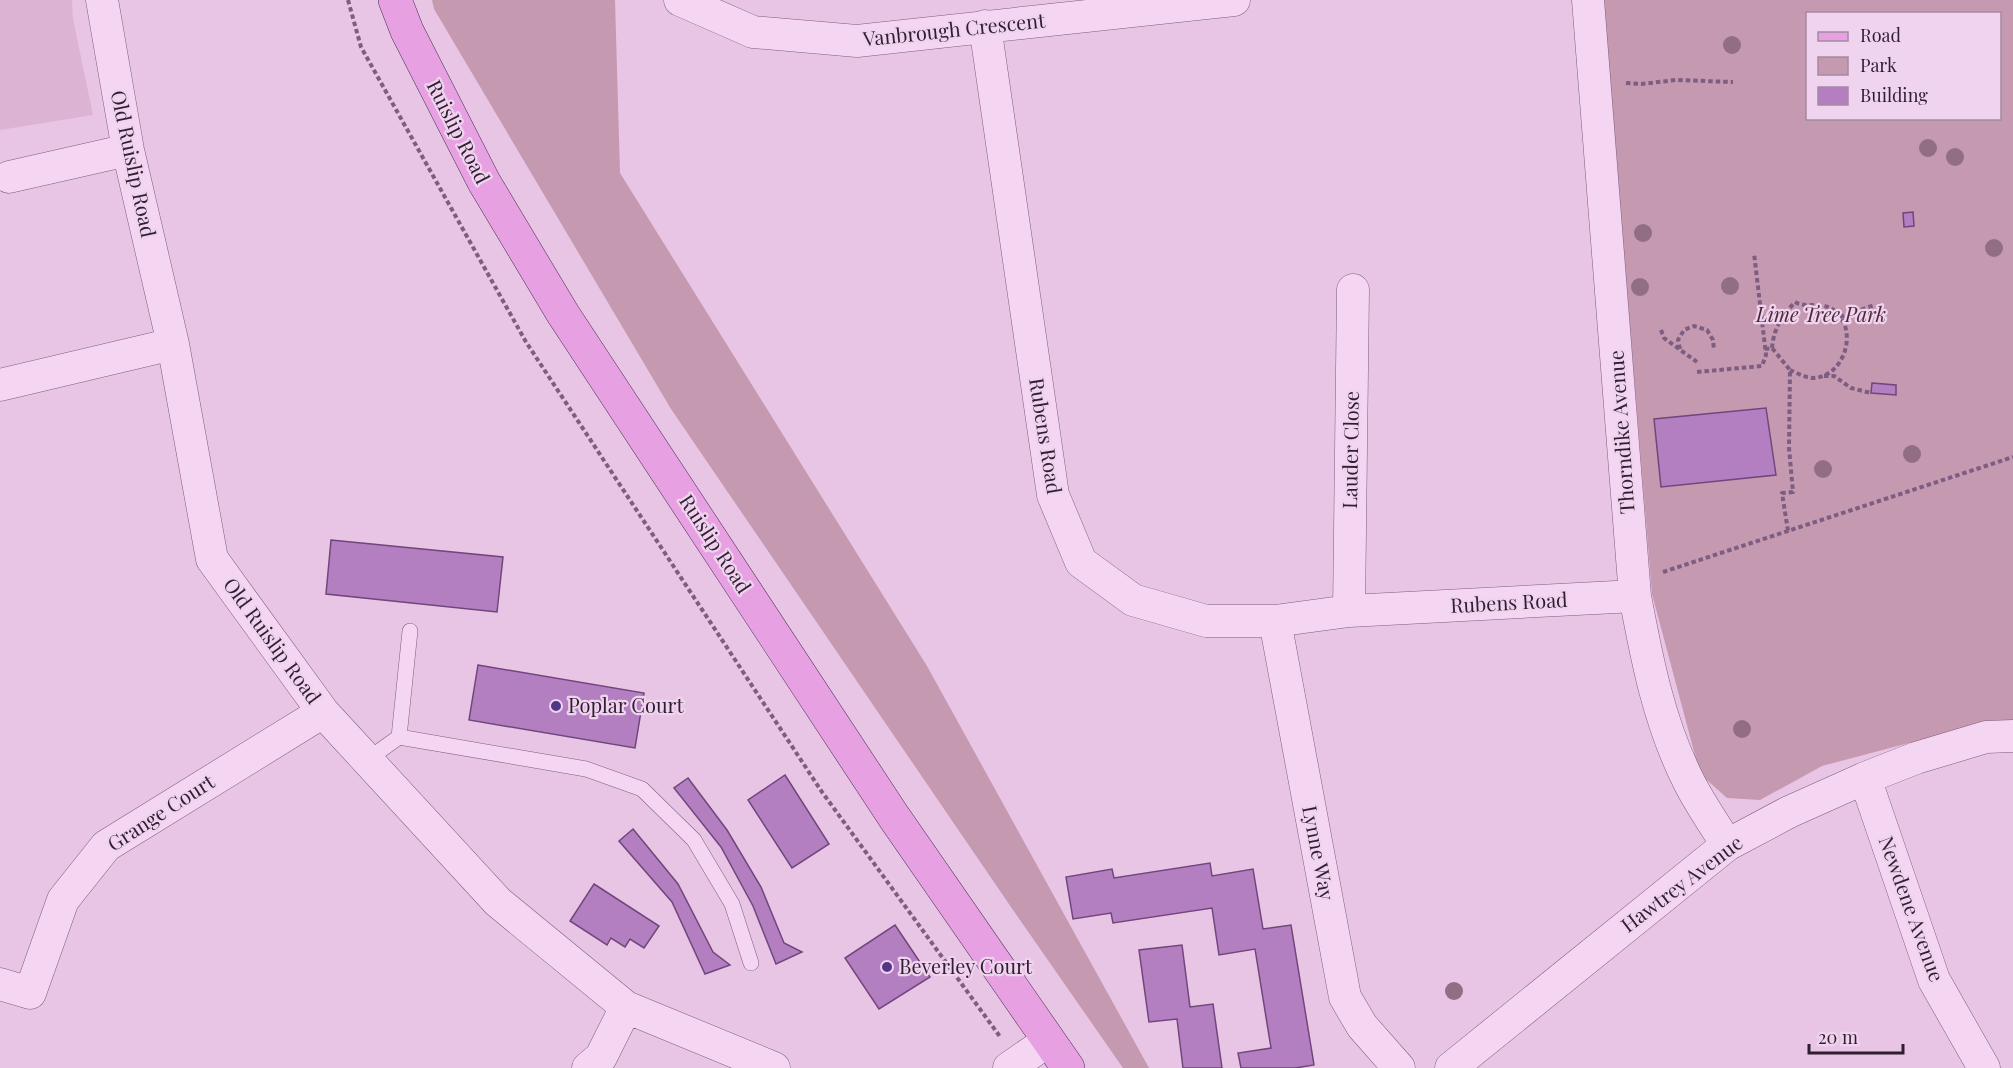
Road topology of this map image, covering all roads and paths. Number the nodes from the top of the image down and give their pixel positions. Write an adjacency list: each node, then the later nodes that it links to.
1 (102, 0): 10 (street, Old Ruislip Road)
2 (348, 0): 44 (path)
3 (395, 0): 43 (main road, Ruislip Road)
4 (680, 0): 7 (street, Vanbrough Crescent)
5 (1234, 0): 7 (street, Vanbrough Crescent)
6 (1588, 0): 8 (street, Thorndike Avenue)
7 (985, 26): 32 (street, Rubens Road)
8 (1594, 75): 9 (path); 30 (street, Thorndike Avenue)
9 (1733, 82)
10 (128, 150): 11 (street); 17 (street, Old Ruislip Road)
11 (9, 177)
12 (1754, 254): 20 (path)
13 (1353, 290): 31 (street, Lauder Close)
14 (1874, 305): 15 (path)
15 (1840, 317): 18 (path); 25 (path)
16 (1661, 330): 19 (path)
17 (173, 344): 26 (street); 34 (street, Old Ruislip Road)
18 (1772, 348): 20 (path); 23 (path)
19 (1680, 349): 21 (path); 22 (path)
20 (1765, 349): 24 (path)
21 (1714, 350)
22 (1697, 362)
23 (1790, 370): 25 (path); 29 (path)
24 (1697, 372)
25 (1824, 376): 27 (path)
26 (0, 385)
27 (1871, 393)
28 (2013, 457): 29 (path)
29 (1788, 531): 30 (path)
30 (1635, 589): 31 (street, Rubens Road); 39 (street, Thorndike Avenue)
31 (1349, 611): 32 (street, Rubens Road)
32 (1275, 621): 48 (street, Lynne Way)
33 (410, 631): 35 (lane)
34 (323, 712): 37 (street, Old Ruislip Road); 41 (street, Grange Court)
35 (399, 736): 37 (lane); 40 (lane)
36 (2013, 736): 38 (street, Hawtrey Avenue)
37 (368, 760): 42 (street, Old Ruislip Road)
38 (1865, 778): 39 (street, Hawtrey Avenue); 50 (street, Newdene Avenue)
39 (1727, 845): 49 (street, Hawtrey Avenue)
40 (751, 963)
41 (0, 984)
42 (626, 1007): 45 (street); 46 (street, Old Ruislip Road)
43 (1048, 1041): 44 (street); 47 (main road, Ruislip Road)
44 (1014, 1065)
45 (588, 1068)
46 (774, 1068)
47 (1068, 1068)
48 (1399, 1068)
49 (1451, 1068)
50 (1984, 1068)

